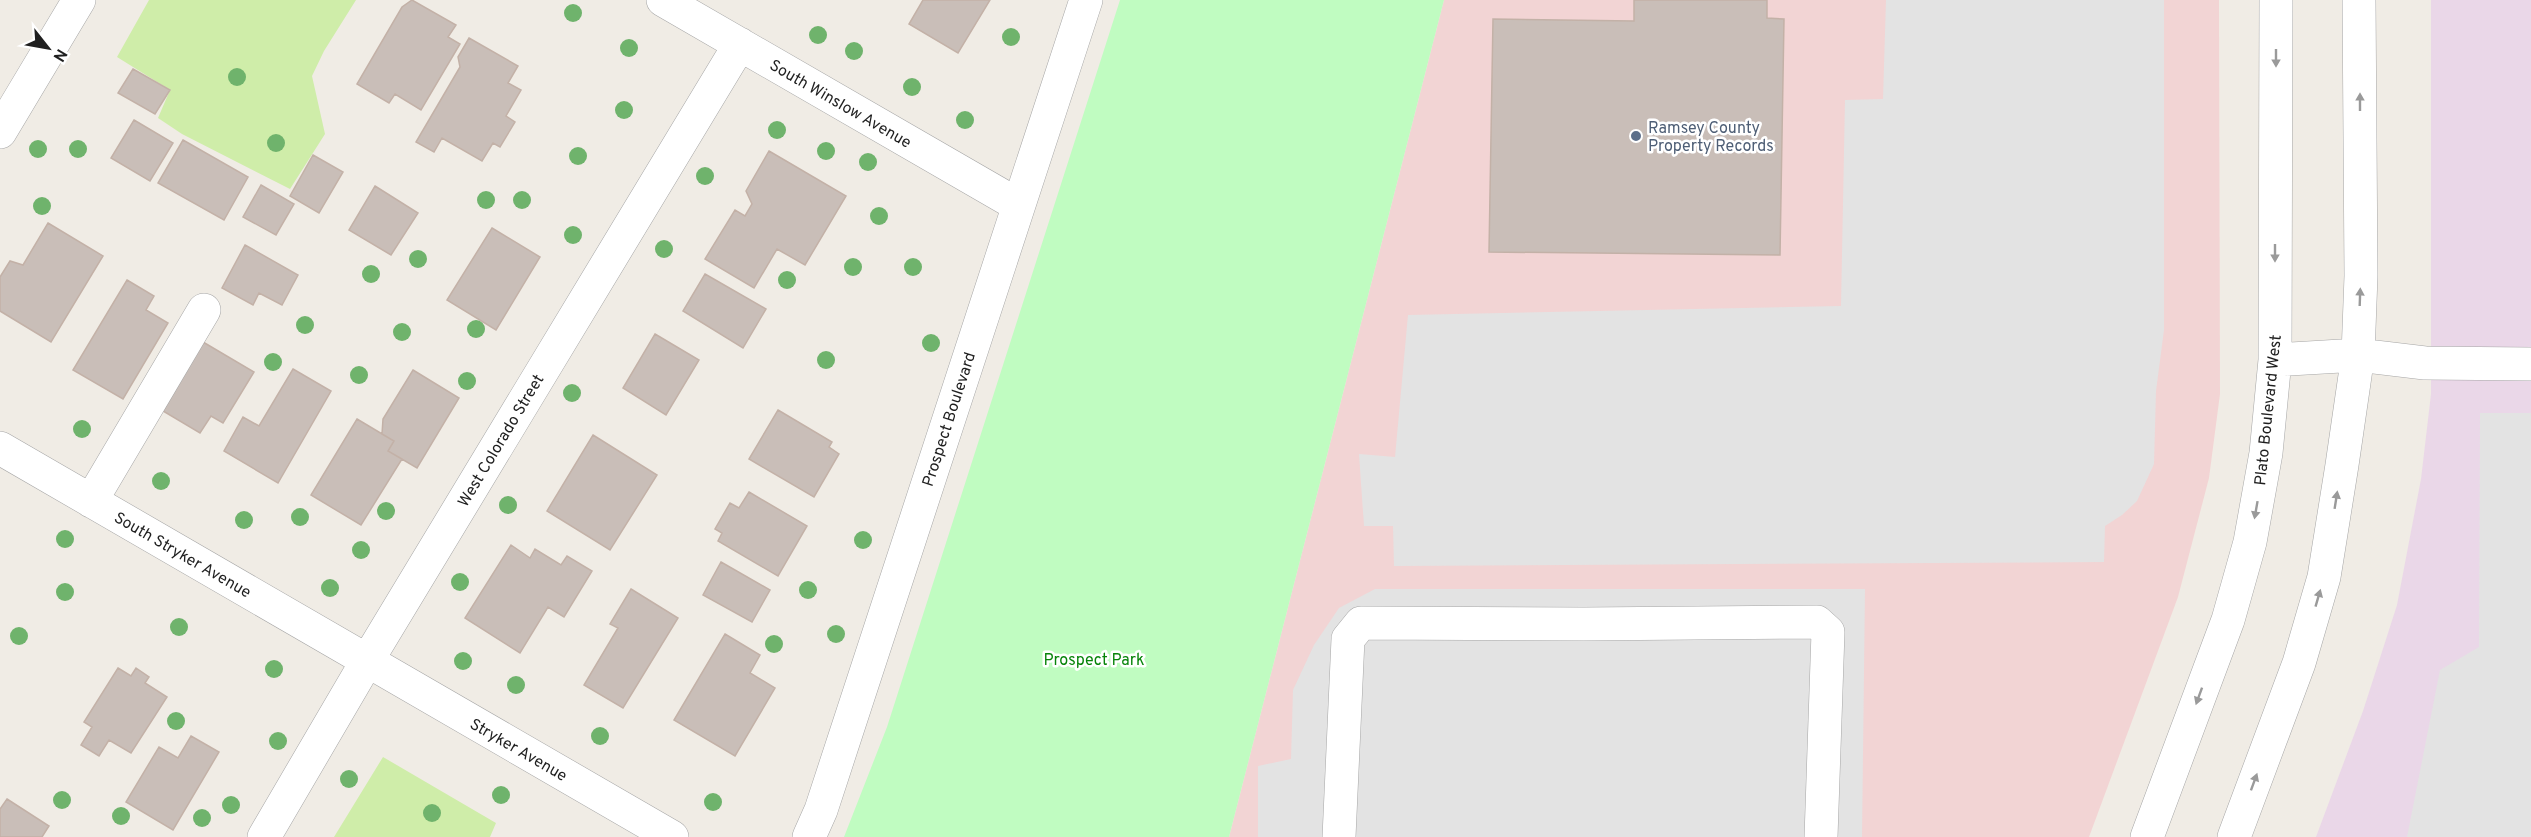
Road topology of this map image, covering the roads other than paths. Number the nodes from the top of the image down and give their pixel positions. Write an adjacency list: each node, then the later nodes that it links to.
1 (79, 0): 7 (street)
2 (663, 0): 6 (street, South Winslow Avenue)
3 (1086, 0): 8 (street, Prospect Boulevard)
4 (2276, 0): 11 (street, Plato Boulevard West, one-way to 11)
5 (2359, 0): 10 (street, one-way to 5)
6 (740, 44): 8 (street, South Winslow Avenue); 15 (street, West Colorado Street)
7 (0, 132)
8 (1018, 205): 18 (street, Prospect Boulevard)
9 (204, 310): 14 (street)
10 (2358, 355): 11 (street); 12 (street); 22 (street, one-way to 10)
11 (2275, 360): 21 (street, Plato Boulevard West, one-way to 21)
12 (2531, 364)
13 (0, 448): 14 (street, South Stryker Avenue)
14 (92, 501): 15 (street, South Stryker Avenue)
15 (367, 661): 16 (street, West Colorado Street); 17 (street, Stryker Avenue)
16 (264, 837)
17 (672, 837)
18 (809, 837)
19 (1339, 837): 20 (street)
20 (1821, 837)
21 (2147, 837)
22 (2234, 837)

